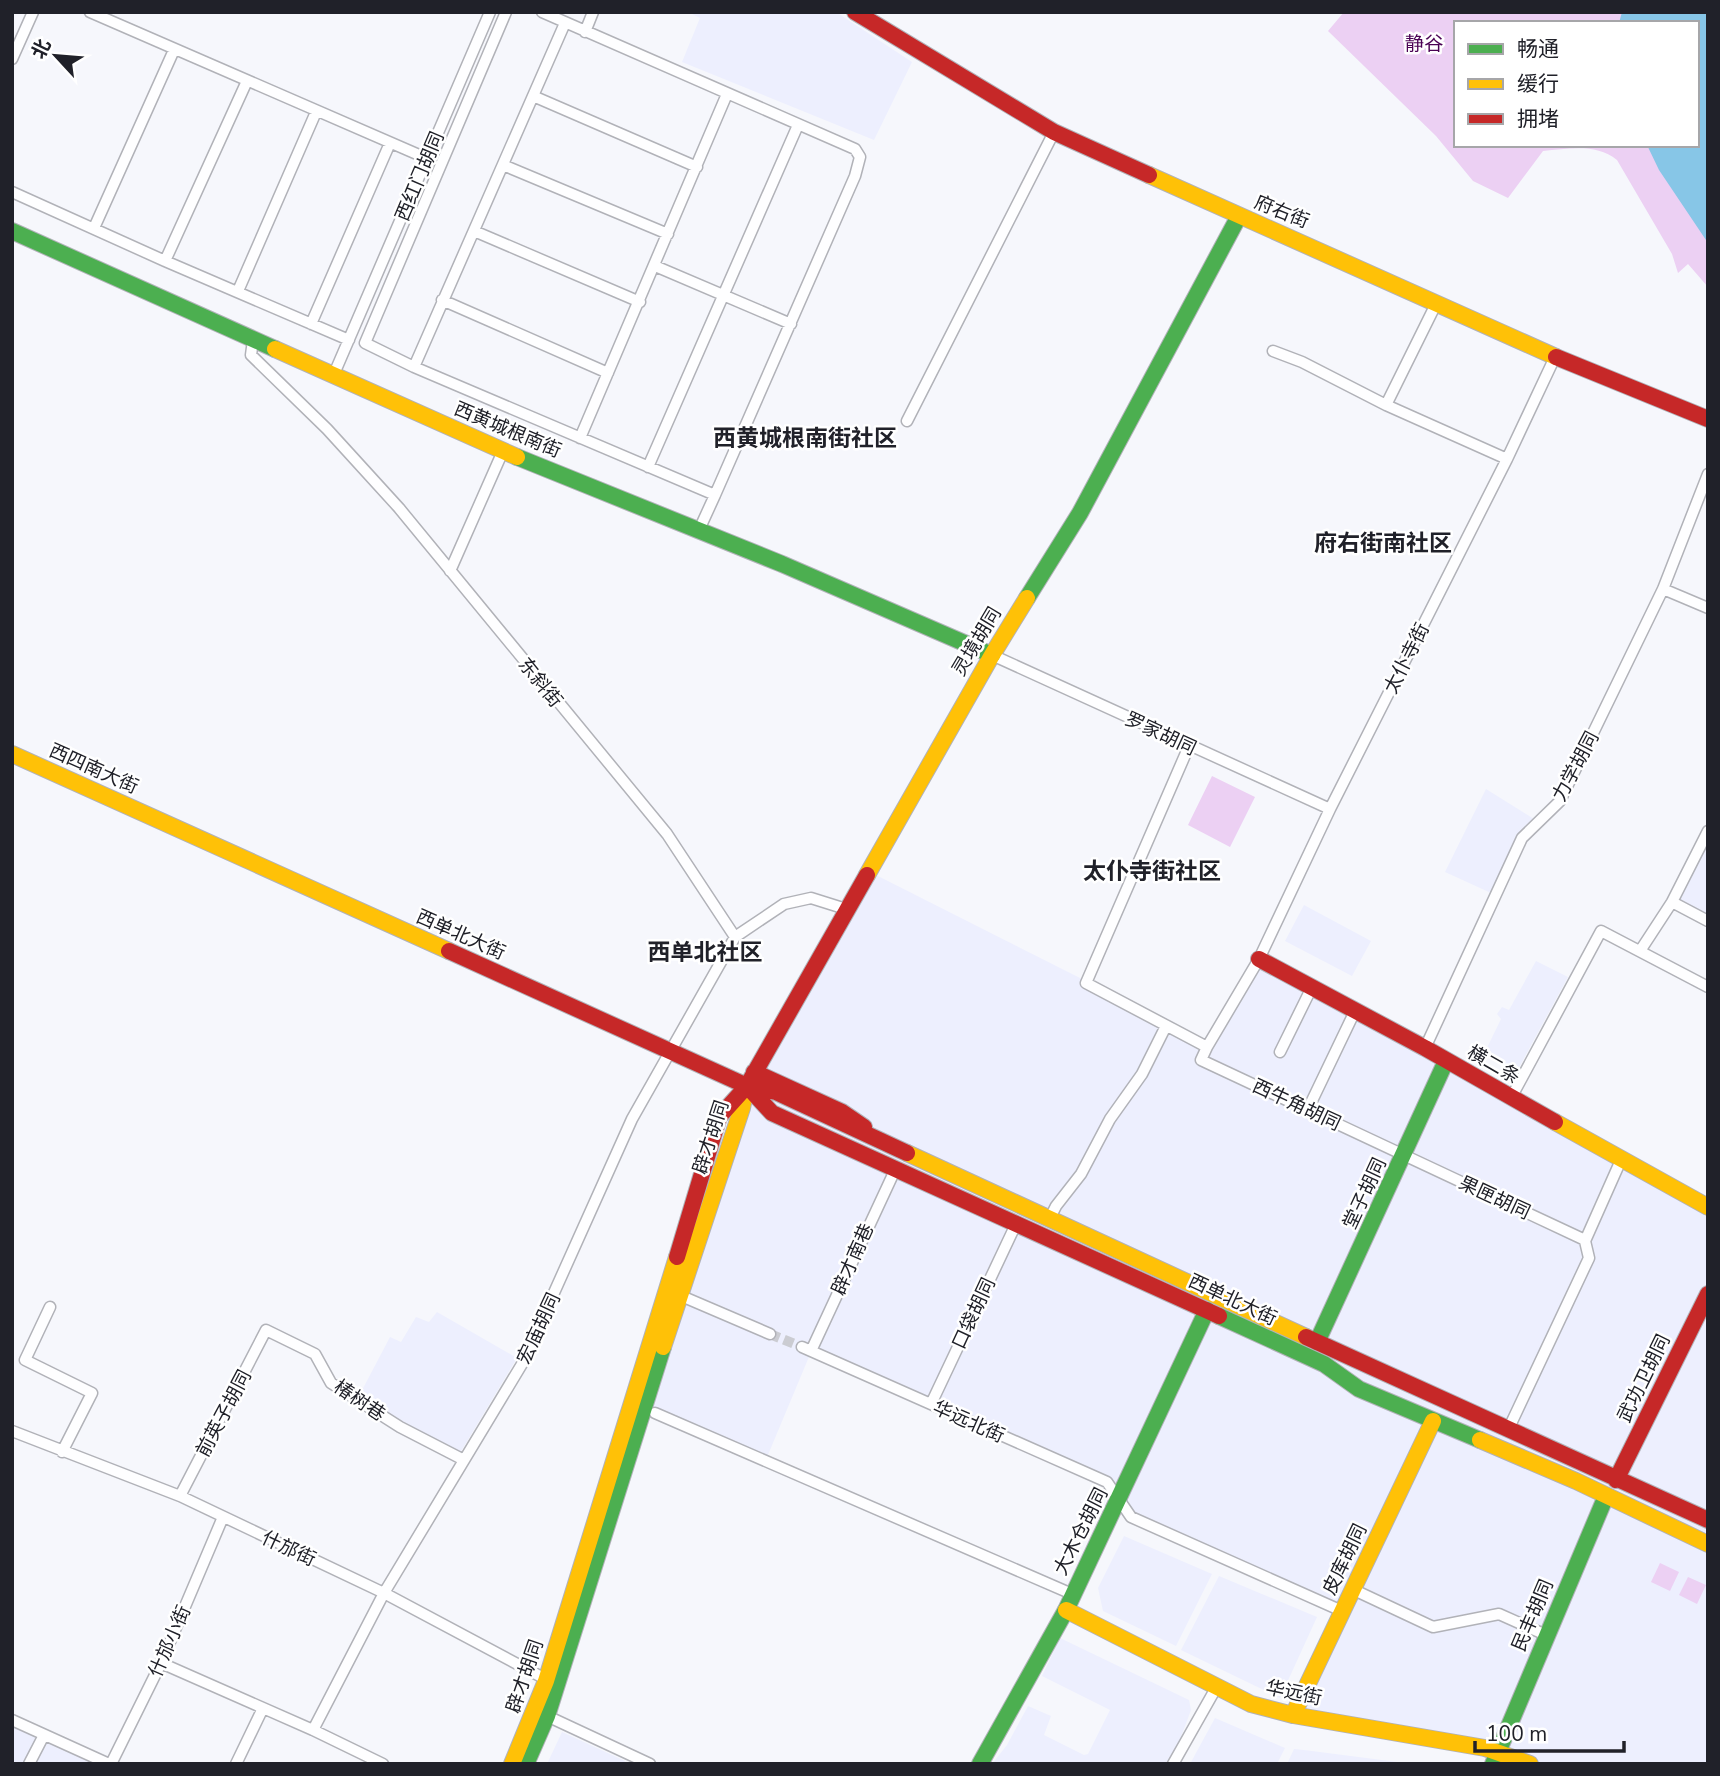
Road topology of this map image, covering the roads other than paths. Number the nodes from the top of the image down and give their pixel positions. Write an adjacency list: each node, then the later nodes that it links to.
1 (33, 12): 11 (street)
2 (90, 12): 10 (street)
3 (490, 12): 19 (street, 西红门胡同)
4 (506, 12): 41 (street)
5 (593, 12): 9 (street)
6 (855, 12): 17 (main road, 府右街)
7 (547, 13): 8 (street)
8 (565, 23): 9 (street); 14 (street)
9 (585, 32): 13 (street)
10 (174, 50): 12 (street); 24 (street)
11 (12, 59)
12 (247, 81): 15 (street); 28 (street)
13 (727, 94): 16 (street); 21 (street)
14 (533, 96): 20 (street); 21 (street)
15 (316, 111): 18 (street); 30 (street)
16 (798, 125): 31 (street); 36 (street)
17 (1054, 132): 23 (main road, 府右街); 46 (street)
18 (390, 143): 19 (street); 35 (street)
19 (426, 158): 38 (street, 西红门胡同)
20 (503, 164): 26 (street); 27 (street)
21 (696, 167): 27 (street)
22 (12, 192): 24 (street)
23 (1239, 216): 34 (main road, 府右街); 57 (main road, 灵境胡同)
24 (93, 228): 28 (street)
25 (12, 231): 37 (main road, 西黄城根南街)
26 (474, 231): 32 (street); 33 (street)
27 (668, 234): 29 (street)
28 (164, 261): 30 (street)
29 (655, 266): 31 (street); 33 (street)
30 (238, 291): 35 (street)
31 (724, 295): 36 (street); 50 (street)
32 (442, 300): 41 (street); 42 (street)
33 (640, 302): 42 (street)
34 (1436, 304): 40 (main road, 府右街); 44 (street)
35 (311, 324): 38 (street)
36 (791, 324): 52 (street)
37 (253, 340): 43 (main road, 西黄城根南街); 54 (street, 东斜街)
38 (349, 340): 43 (street, 西红门胡同)
39 (1273, 351): 44 (street)
40 (1555, 357): 45 (main road, 府右街); 49 (street, 太仆寺街)
41 (414, 367): 47 (street)
42 (608, 373): 47 (street)
43 (334, 374): 48 (main road, 西黄城根南街)
44 (1386, 405): 49 (street)
45 (1708, 419)
46 (906, 421)
47 (580, 438): 50 (street)
48 (503, 451): 53 (main road, 西黄城根南街); 54 (street)
49 (1507, 459): 60 (street, 太仆寺街)
50 (648, 467): 52 (street)
51 (1708, 474): 55 (street, 力学胡同)
52 (715, 495): 53 (street)
53 (699, 530): 57 (main road, 西黄城根南街)
54 (450, 571): 66 (street, 东斜街)
55 (1663, 589): 56 (street); 74 (street, 力学胡同)
56 (1708, 608)
57 (992, 654): 58 (street, 罗家胡同); 64 (main road, 灵境胡同)
58 (1189, 746): 60 (street, 罗家胡同); 72 (street)
59 (12, 754): 61 (main road, 西四南大街)
60 (1330, 809): 68 (street, 太仆寺街)
61 (158, 820): 75 (main road, 西单北大街)
62 (1708, 831): 63 (street)
63 (1672, 902): 65 (street); 67 (street)
64 (846, 909): 66 (street); 78 (main road, 灵境胡同)
65 (1708, 921)
66 (735, 937): 75 (street)
67 (1640, 951): 70 (street); 79 (street)
68 (1259, 959): 69 (main road, 横二条); 73 (street, 太仆寺街)
69 (1312, 987): 71 (main road, 横二条); 76 (street)
70 (1708, 987)
71 (1355, 1011): 74 (main road, 横二条); 80 (street)
72 (1167, 1026): 73 (street); 85 (street)
73 (1207, 1047): 81 (street, 西牛角胡同)
74 (1425, 1048): 77 (main road, 横二条)
75 (669, 1052): 78 (main road, 西单北大街); 102 (street, 宏庙胡同)
76 (1280, 1052)
77 (1446, 1061): 79 (main road, 横二条); 81 (main road, 堂子胡同)
78 (750, 1079): 83 (main road, 西单北大街); 85 (main road, 西单北大街); 89 (main road, 辟才胡同); 116 (main road, 辟才胡同)
79 (1511, 1098): 82 (main road, 横二条)
80 (1309, 1107)
81 (1405, 1154): 87 (street, 果匣胡同); 94 (main road, 堂子胡同)
82 (1621, 1160): 84 (main road, 横二条); 87 (street)
83 (896, 1168): 86 (main road, 西单北大街); 95 (street, 辟才南巷)
84 (1708, 1207)
85 (1050, 1218): 94 (main road, 西单北大街)
86 (1017, 1222): 91 (main road, 西单北大街); 96 (street, 口袋胡同)
87 (1585, 1240): 99 (street)
88 (1708, 1294): 103 (main road, 武功卫胡同)
89 (679, 1295): 93 (street); 116 (main road, 辟才胡同)
90 (50, 1307): 101 (street)
91 (1207, 1310): 98 (main road, 西单北大街); 106 (main road, 大木仓胡同)
92 (266, 1330): 102 (street, 椿树巷); 104 (street, 前英子胡同)
93 (771, 1334)
94 (1317, 1342): 99 (main road, 西单北大街)
95 (807, 1349): 96 (street, 华远北街)
96 (931, 1404): 106 (street, 华远北街)
97 (655, 1413): 112 (street)
98 (1433, 1421): 105 (main road, 西单北大街); 110 (main road, 皮库胡同)
99 (1508, 1430): 103 (main road, 西单北大街)
100 (12, 1431): 101 (street, 什邡街)
101 (62, 1452): 104 (street, 什邡街)
102 (464, 1460): 111 (street, 宏庙胡同)
103 (1616, 1480): 108 (main road, 西单北大街)
104 (180, 1496): 107 (street, 什邡街)
105 (1606, 1496): 109 (main road, 西单北大街); 114 (main road, 民丰胡同)
106 (1120, 1500): 112 (main road, 大木仓胡同); 113 (street, 华远北街)
107 (223, 1517): 111 (street, 什邡街); 115 (street, 什邡小街)
108 (1708, 1520)
109 (1708, 1544)
110 (1352, 1589): 113 (main road, 皮库胡同); 114 (street)
111 (384, 1593): 116 (street, 什邡街); 122 (street, 宏庙胡同)
112 (1069, 1602): 117 (main road, 华远街); 132 (main road, 大木仓胡同)
113 (1342, 1611): 119 (main road, 皮库胡同)
114 (1546, 1635): 124 (main road, 民丰胡同)
115 (161, 1663): 118 (street); 126 (street, 什邡小街)
116 (551, 1682): 120 (main road, 辟才胡同); 129 (main road, 辟才胡同)
117 (1216, 1688): 119 (main road, 华远街); 133 (street)
118 (263, 1708): 122 (street); 127 (street)
119 (1293, 1715): 124 (main road, 华远街)
120 (547, 1716): 130 (main road, 辟才胡同); 131 (street)
121 (12, 1720): 123 (street)
122 (313, 1730): 128 (street)
123 (44, 1735): 125 (street); 126 (street)
124 (1496, 1758): 134 (main road, 华远街)
125 (29, 1764)
126 (110, 1764)
127 (236, 1764)
128 (383, 1764)
129 (512, 1764)
130 (526, 1764)
131 (650, 1764)
132 (980, 1764)
133 (1173, 1764)
134 (1530, 1764)

